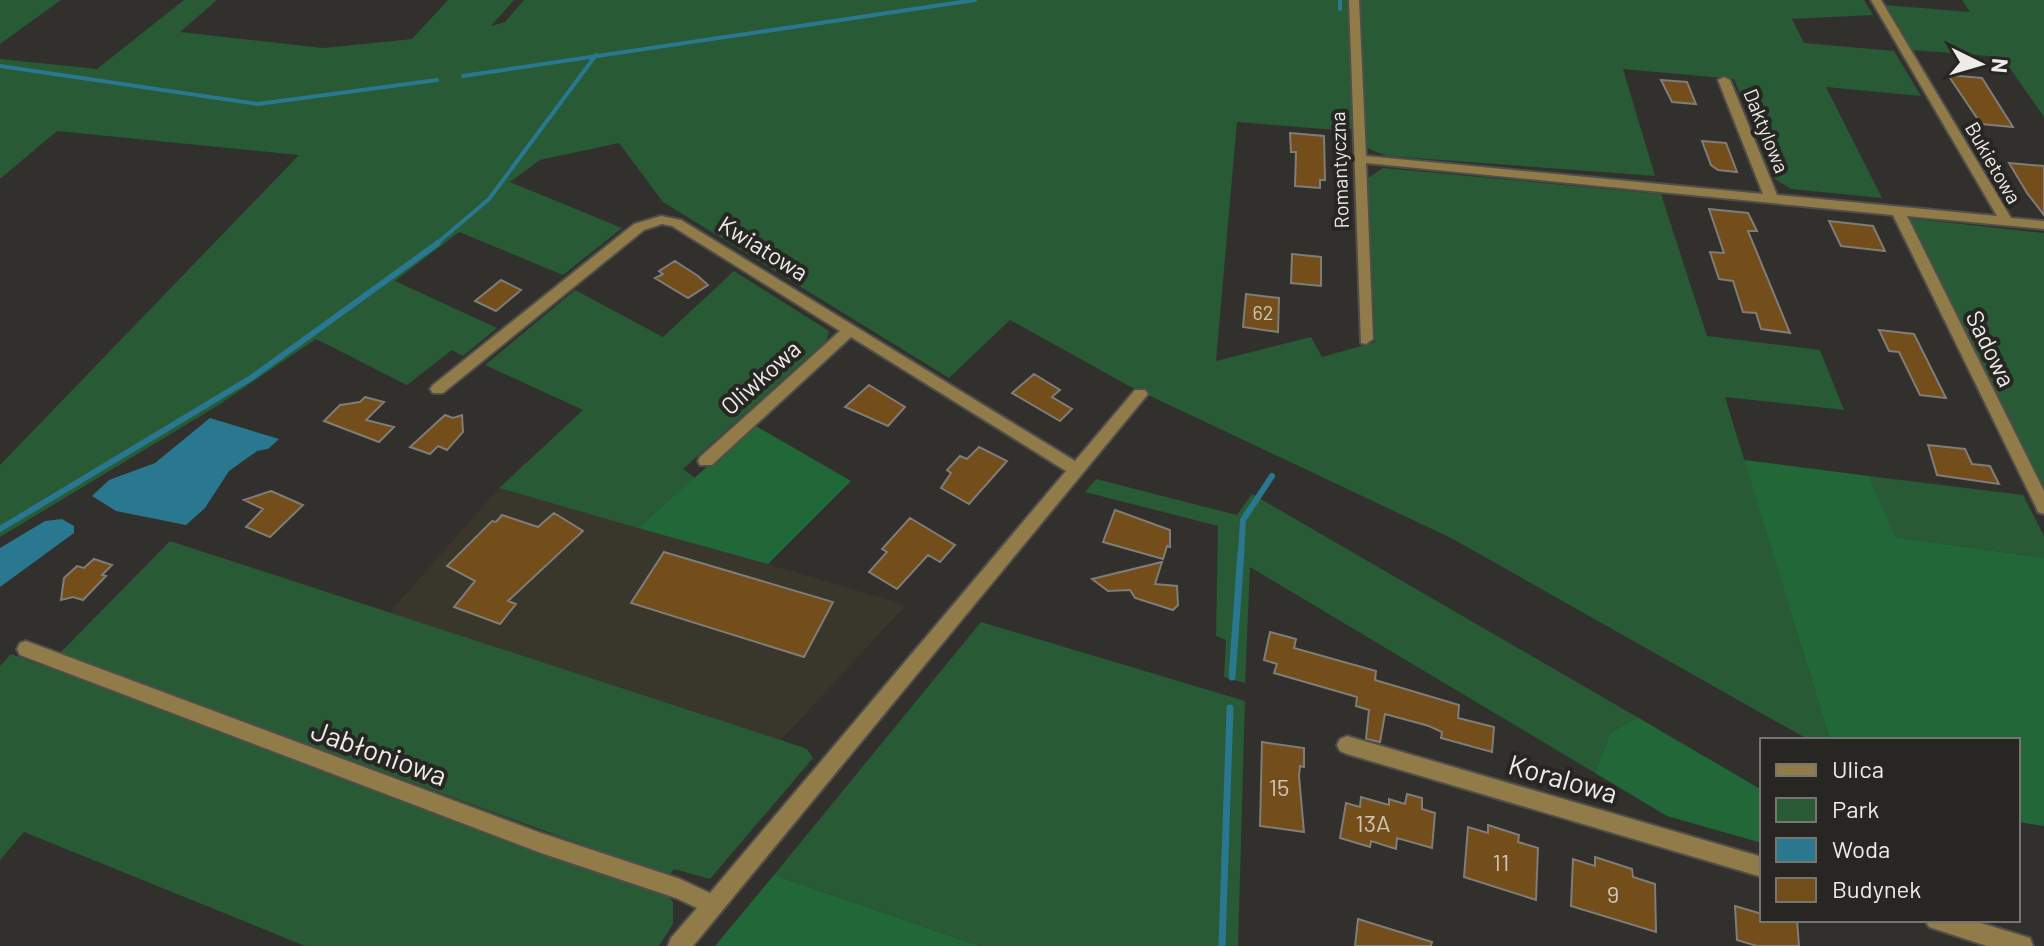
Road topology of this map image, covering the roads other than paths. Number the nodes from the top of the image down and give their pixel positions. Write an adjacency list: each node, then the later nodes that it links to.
1 (1354, 0): 4 (street, Romantyczna)
2 (1876, 0): 7 (street, Bukietowa)
3 (1724, 80): 5 (street, Daktylowa)
4 (1359, 159): 5 (street); 10 (street, Romantyczna)
5 (1771, 197): 6 (street)
6 (1897, 209): 7 (street); 15 (street, Sadowa)
7 (2006, 221): 8 (street)
8 (2044, 225)
9 (848, 332): 11 (street, Kwiatowa); 13 (street, Oliwkowa); 14 (street, Kwiatowa)
10 (1366, 339)
11 (438, 389)
12 (1140, 394): 14 (street)
13 (706, 461)
14 (1077, 470): 19 (street)
15 (2044, 507)
16 (26, 649): 19 (street, Jabłoniowa)
17 (1347, 745): 18 (street, Koralowa)
18 (1760, 866)
19 (714, 906): 21 (street)
20 (1943, 922): 22 (street)
21 (679, 946)
22 (2022, 946)

